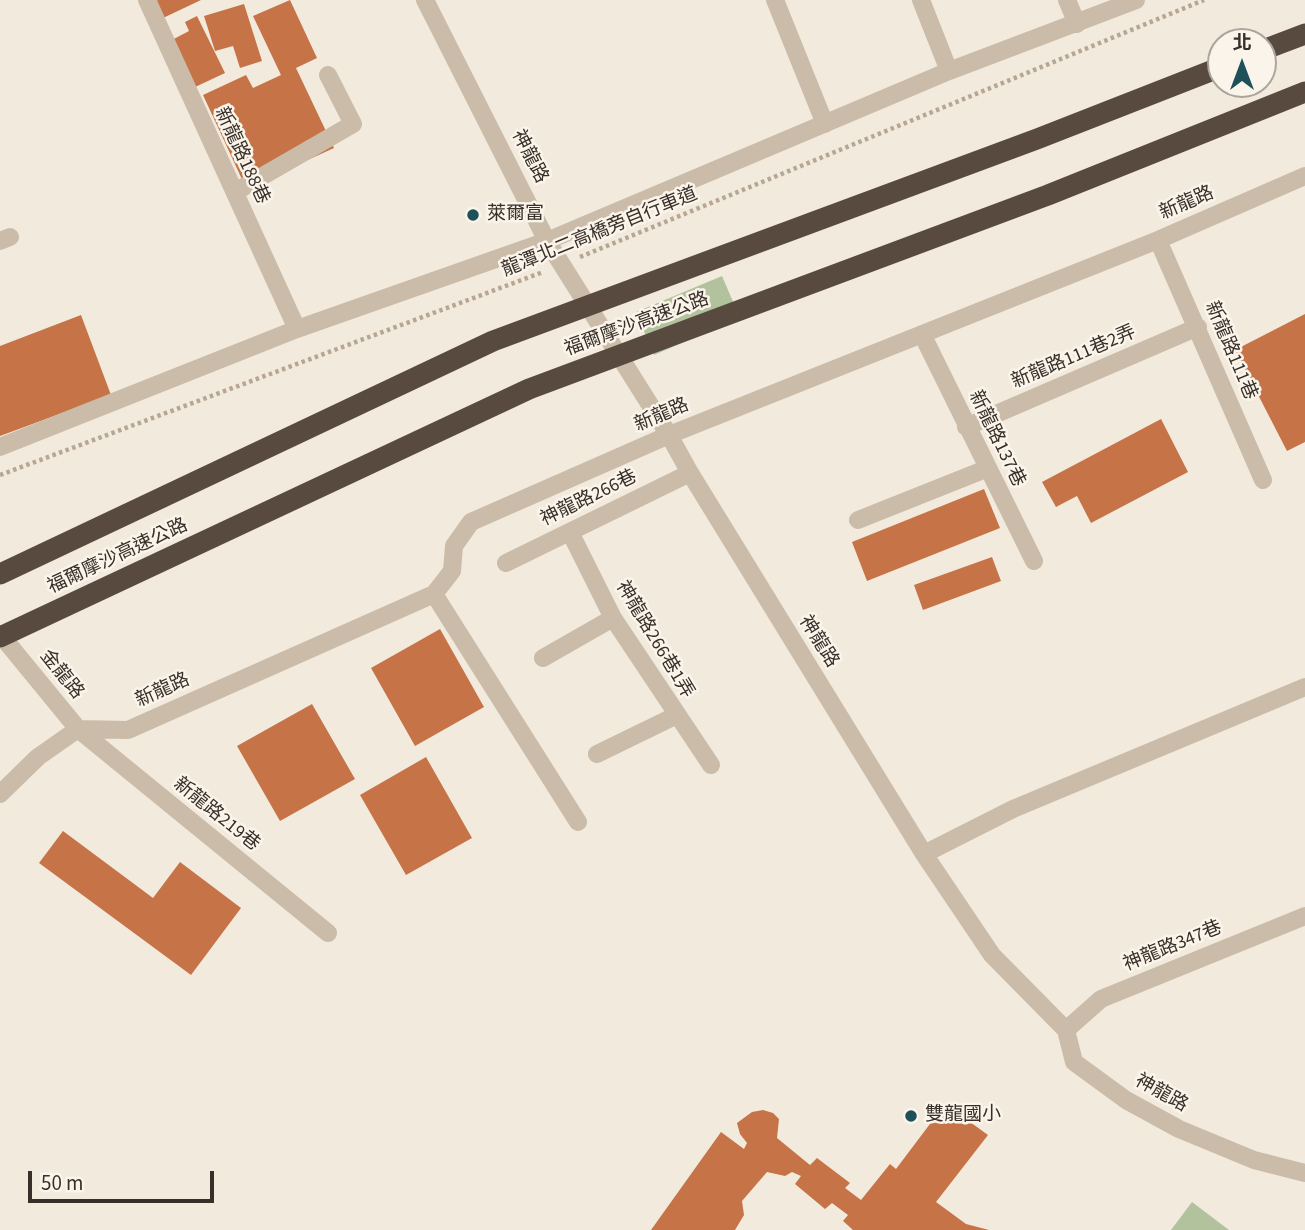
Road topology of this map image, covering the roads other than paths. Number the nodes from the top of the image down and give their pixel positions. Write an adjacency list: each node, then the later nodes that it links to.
1 (147, 0): 16 (street, 新龍路188巷)
2 (425, 0): 18 (street, 神龍路)
3 (775, 0): 14 (street)
4 (921, 0): 10 (street)
5 (1067, 0): 7 (street)
6 (1136, 0): 7 (street)
7 (1077, 24): 10 (street)
8 (1305, 34): 9 (highway)
9 (1277, 45)
10 (949, 71): 14 (street)
11 (1207, 72): 32 (highway, 福爾摩沙高速公路, bridge)
12 (328, 75): 16 (street)
13 (1305, 92): 35 (highway, 福爾摩沙高速公路, bridge)
14 (825, 124): 18 (street)
15 (1305, 176): 17 (street, 新龍路)
16 (235, 192): 20 (street, 新龍路188巷)
17 (1158, 240): 19 (street, 新龍路111巷); 21 (street, 新龍路)
18 (547, 241): 20 (street); 23 (street, 神龍路)
19 (1198, 327): 22 (street, 新龍路111巷2弄); 27 (street, 新龍路111巷)
20 (297, 329): 24 (street)
21 (922, 334): 22 (street, 新龍路137巷); 23 (street, 新龍路)
22 (966, 427): 25 (street, 新龍路137巷)
23 (669, 435): 26 (street, 神龍路); 33 (street, 新龍路)
24 (0, 447)
25 (986, 469): 28 (street); 30 (street, 新龍路137巷)
26 (690, 473): 29 (street, 神龍路266巷); 44 (street, 神龍路)
27 (1263, 480)
28 (858, 520)
29 (570, 532): 31 (street, 神龍路266巷); 34 (street, 神龍路266巷1弄)
30 (1034, 561)
31 (506, 563)
32 (0, 574)
33 (434, 594): 39 (street, 新龍路); 43 (street)
34 (613, 618): 36 (street); 38 (street, 神龍路266巷1弄)
35 (0, 636): 39 (street, 金龍路)
36 (543, 658)
37 (1305, 687): 44 (street)
38 (675, 716): 40 (street); 41 (street, 神龍路266巷1弄)
39 (78, 729): 42 (street, 金龍路); 46 (street, 新龍路219巷)
40 (597, 754)
41 (710, 765)
42 (0, 794)
43 (578, 822)
44 (923, 854): 47 (street, 神龍路)
45 (1305, 916): 47 (street, 神龍路347巷)
46 (328, 933)
47 (1066, 1030): 48 (street, 神龍路)
48 (1305, 1173)

